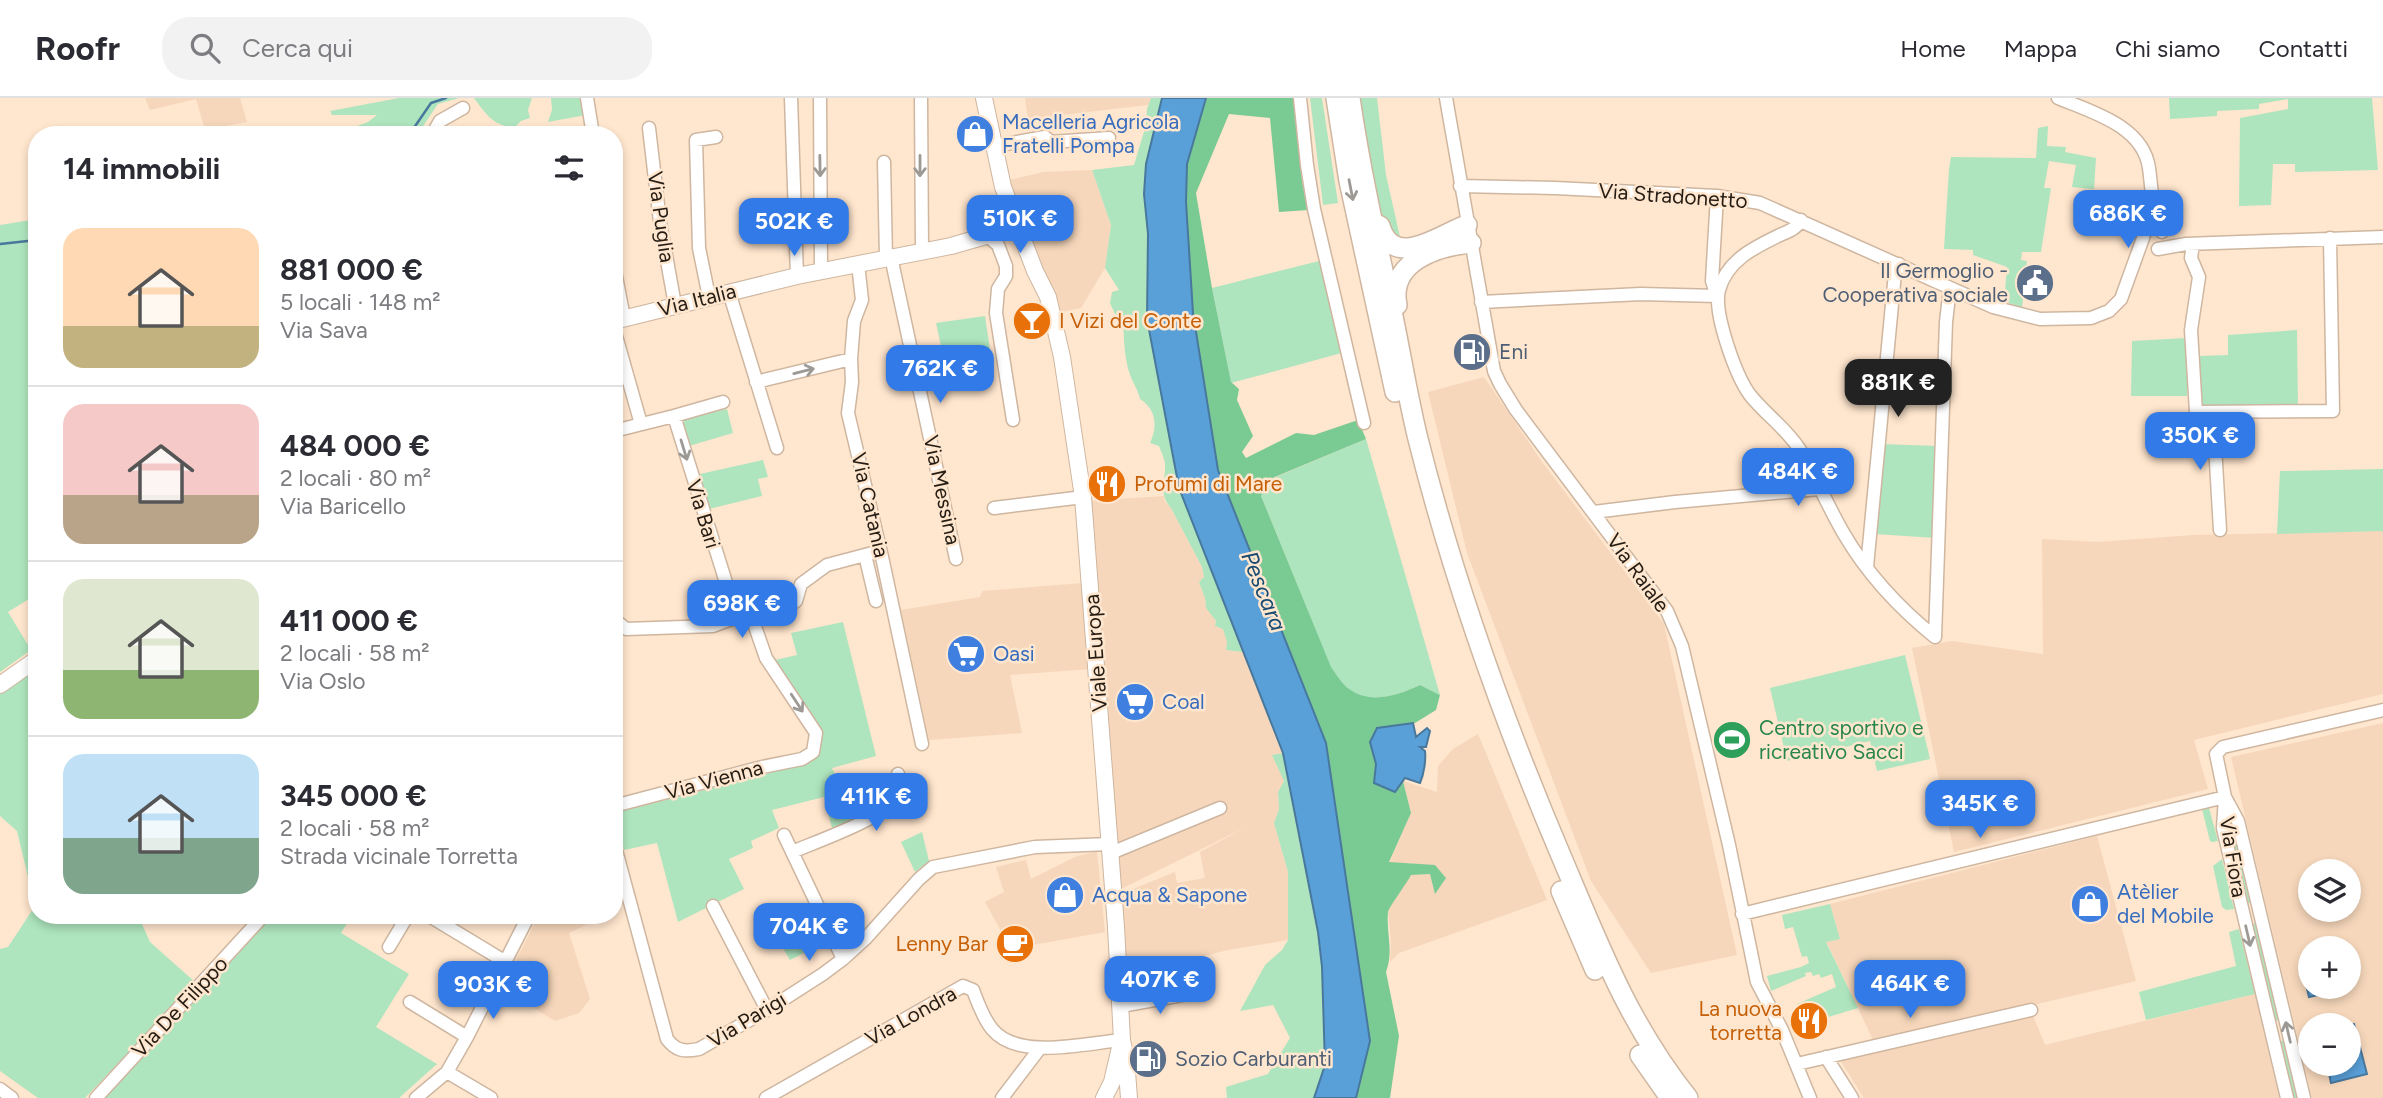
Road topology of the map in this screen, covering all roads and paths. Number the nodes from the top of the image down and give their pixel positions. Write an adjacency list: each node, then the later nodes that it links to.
1 (587, 98): 14 (street)
2 (791, 98): 43 (street)
3 (820, 98): 40 (street, one-way to 40)
4 (920, 98): 35 (street, one-way to 35)
5 (984, 98): 18 (main road)
6 (1300, 98): 60 (street)
7 (1336, 98): 117 (highway, one-way to 117)
8 (1350, 98): 25 (highway)
9 (1446, 98): 20 (street, Via Raiale)
10 (2058, 98): 11 (street)
11 (2090, 104): 23 (street)
12 (463, 108): 13 (street)
13 (437, 126)
14 (592, 126)
15 (649, 128): 49 (street, Via Puglia)
16 (716, 136): 47 (street)
17 (1109, 138): 18 (street)
18 (995, 146): 22 (main road)
19 (884, 162): 36 (street, Via Messina)
20 (1460, 186): 21 (street, Via Stradonetto); 28 (street, Via Raiale)
21 (1717, 196): 24 (street, Via Stradonetto); 39 (street)
22 (1007, 201): 26 (main road); 27 (main road, Viale Europa)
23 (2153, 202): 29 (street); 30 (street, Via Stradonetto)
24 (1801, 220): 38 (street, Via Stradonetto); 41 (street)
25 (1373, 222): 28 (highway); 50 (highway)
26 (990, 233): 27 (main road); 35 (main road, Via Italia); 58 (street)
27 (1016, 234): 64 (main road, Viale Europa)
28 (1469, 234): 48 (street, Via Raiale); 50 (highway)
29 (2162, 234): 30 (street); 33 (street); 34 (street)
30 (2144, 235): 34 (street); 42 (street, Via Stradonetto)
31 (2383, 237): 32 (street)
32 (2330, 239): 33 (street); 56 (street)
33 (2189, 244): 34 (street); 56 (street)
34 (2156, 250): 42 (street, Via Stradonetto)
35 (922, 251): 36 (main road, Via Italia)
36 (889, 258): 37 (main road, Via Italia); 70 (street, Via Messina)
37 (858, 264): 40 (main road, Via Italia); 53 (street, Via Catania)
38 (1899, 264): 44 (street, Via Stradonetto); 71 (street)
39 (1713, 265): 41 (street); 46 (street)
40 (821, 271): 43 (main road, Via Italia)
41 (1728, 271): 46 (street)
42 (2132, 272): 44 (street, Via Stradonetto)
43 (797, 276): 45 (main road, Via Italia)
44 (1950, 288): 71 (street)
45 (729, 292): 47 (main road, Via Italia); 54 (street)
46 (1717, 296): 48 (street); 63 (street)
47 (709, 297): 49 (main road, Via Italia)
48 (1481, 302): 66 (street, Via Raiale)
49 (675, 305): 51 (main road, Via Italia)
50 (1393, 315): 118 (highway)
51 (623, 321)
52 (623, 345): 59 (street)
53 (851, 359): 54 (street, one-way to 53); 68 (street, Via Catania)
54 (756, 382): 62 (street)
55 (723, 402): 57 (street)
56 (2213, 412): 67 (street)
57 (674, 416): 59 (street); 73 (street, Via Bari, one-way to 73)
58 (1013, 420)
59 (641, 424): 61 (street)
60 (1364, 424)
61 (623, 429)
62 (777, 448)
63 (1819, 489): 66 (street); 71 (street)
64 (1083, 497): 65 (street); 85 (main road, Viale Europa)
65 (994, 509)
66 (1594, 512): 89 (street, Via Raiale)
67 (2220, 530)
68 (880, 551): 69 (street); 78 (street, Via Catania)
69 (865, 555): 72 (street); 73 (street)
70 (956, 559)
71 (1867, 567)
72 (876, 601)
73 (750, 612): 74 (street); 79 (street, Via Bari, one-way to 79)
74 (623, 630)
75 (28, 665): 76 (main road)
76 (0, 685)
77 (2383, 710): 81 (street)
78 (922, 744)
79 (813, 751): 82 (street, Via Vienna)
80 (898, 774): 86 (street)
81 (2225, 797): 89 (street); 121 (street, Via Fiora, one-way to 121); 122 (street, Via Fiora, one-way to 81)
82 (623, 804)
83 (1220, 808): 85 (street)
84 (784, 835): 86 (street)
85 (1110, 849): 95 (street, Via Parigi); 99 (main road, Viale Europa)
86 (792, 852): 95 (street)
87 (623, 876): 100 (street, Via Parigi)
88 (713, 906): 100 (street)
89 (1742, 915): 106 (street, Via Raiale)
90 (256, 924): 110 (street, Via De Filippo)
91 (403, 924): 94 (street)
92 (443, 924): 96 (street)
93 (524, 924): 96 (street)
94 (389, 947)
95 (843, 959): 100 (street, Via Parigi)
96 (504, 961): 102 (street)
97 (1193, 993): 99 (street)
98 (410, 1002): 102 (street)
99 (1121, 1006): 103 (main road, Viale Europa)
100 (767, 1010)
101 (2031, 1010): 105 (street)
102 (467, 1037): 107 (street)
103 (1122, 1040): 104 (street, Via Londra); 115 (main road, Viale Europa); 116 (main road, Viale Europa)
104 (1040, 1048): 113 (street, Via Londra); 114 (street)
105 (1826, 1057): 106 (street); 120 (street)
106 (1797, 1064): 119 (street, Via Raiale)
107 (447, 1072): 111 (street); 112 (street)
108 (0, 1089): 109 (street)
109 (12, 1098)
110 (96, 1098)
111 (416, 1098)
112 (491, 1098)
113 (766, 1098)
114 (1002, 1098)
115 (1104, 1098)
116 (1129, 1098)
117 (1670, 1098)
118 (1688, 1098)
119 (1810, 1098)
120 (1852, 1098)
121 (2287, 1098)
122 (2304, 1098)

